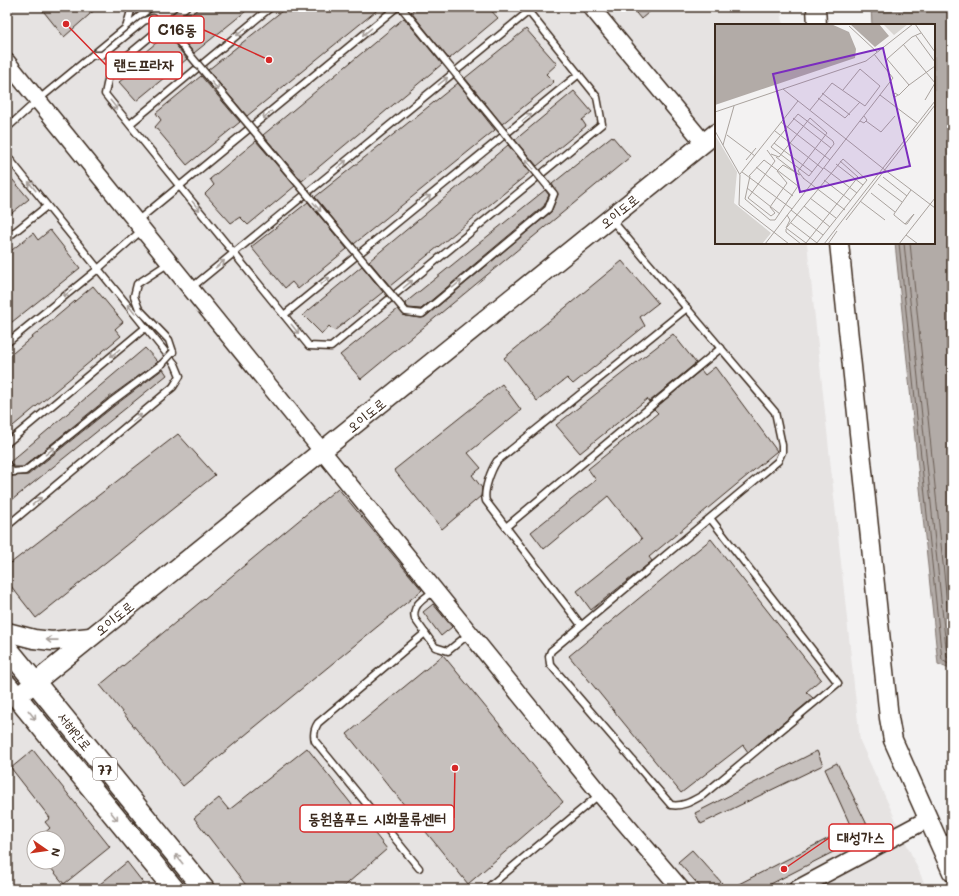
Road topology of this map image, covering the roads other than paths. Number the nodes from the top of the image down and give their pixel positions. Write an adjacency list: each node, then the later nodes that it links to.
1 (132, 7): 11 (lane)
2 (151, 7): 11 (lane)
3 (186, 7): 16 (lane, one-way to 16)
4 (271, 7): 16 (lane, one-way to 16)
5 (397, 7): 20 (lane, one-way to 20)
6 (401, 7): 12 (lane, one-way to 6, bridge)
7 (591, 7): 18 (street)
8 (816, 7): 10 (main road)
9 (529, 8): 14 (lane); 26 (lane, one-way to 9)
10 (817, 24)
11 (126, 28): 12 (lane)
12 (93, 55): 15 (lane)
13 (7, 62): 15 (street)
14 (580, 74): 31 (lane, one-way to 14); 31 (lane, one-way to 14)
15 (38, 100): 17 (lane); 23 (street)
16 (130, 124): 20 (lane)
17 (7, 128)
18 (710, 138): 22 (main road, 오이도로)
19 (7, 156): 21 (lane, one-way to 19)
20 (180, 186): 23 (lane); 26 (lane, one-way to 26)
21 (47, 206): 24 (lane); 28 (lane)
22 (610, 218): 30 (lane); 36 (main road, 오이도로)
23 (139, 226): 27 (street); 28 (lane)
24 (7, 238)
25 (839, 244): 51 (main road)
26 (234, 253): 29 (lane, one-way to 26); 31 (lane)
27 (169, 262): 29 (street); 37 (lane, one-way to 27, bridge)
28 (98, 269): 32 (lane, one-way to 28); 33 (lane, one-way to 33)
29 (190, 288): 36 (street)
30 (687, 308): 34 (lane); 40 (lane)
31 (284, 315)
32 (145, 328): 35 (lane, one-way to 35); 39 (lane, one-way to 32)
33 (7, 343)
34 (721, 348): 38 (lane); 40 (lane)
35 (7, 443)
36 (322, 450): 41 (street); 46 (main road, 오이도로)
37 (7, 465)
38 (710, 518): 42 (lane); 42 (lane)
39 (7, 526)
40 (506, 527): 42 (lane)
41 (435, 590): 44 (lane); 45 (street)
42 (581, 625)
43 (7, 632): 46 (main road, one-way to 43)
44 (425, 633): 45 (lane); 53 (lane)
45 (470, 633): 50 (street)
46 (90, 637): 48 (main road, 오이도로)
47 (7, 648): 48 (main road, 서해안로 / 77)
48 (35, 682): 49 (main road, 오이도로); 56 (main road, 서해안로 / 77, one-way to 48)
49 (10, 695): 55 (main road, 서해안로 / 77, one-way to 55)
50 (600, 794): 57 (lane); 58 (street)
51 (928, 819): 52 (main road); 59 (street)
52 (946, 840): 54 (main road)
53 (418, 868)
54 (952, 872)
55 (174, 889)
56 (204, 889)
57 (486, 889)
58 (681, 889)
59 (797, 889)

